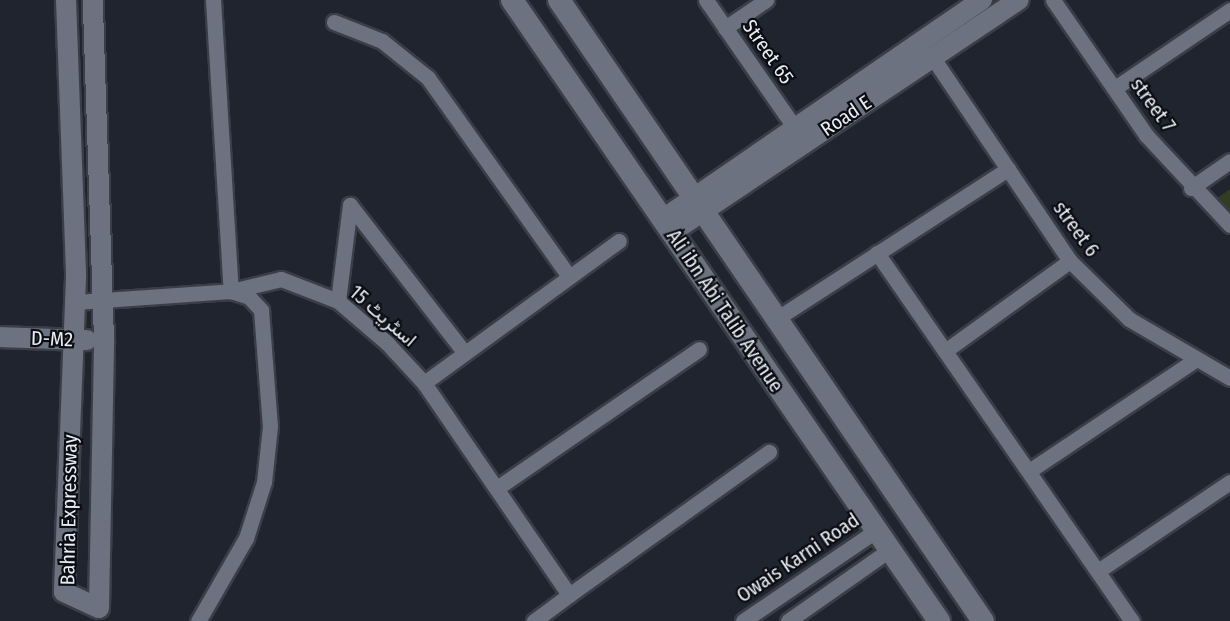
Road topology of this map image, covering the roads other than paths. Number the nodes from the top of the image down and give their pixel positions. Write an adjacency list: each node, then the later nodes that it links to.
1 (66, 0): 29 (street, Bahria Expressway)
2 (93, 0): 30 (street, Bahria Expressway)
3 (213, 0): 27 (street)
4 (512, 0): 21 (main road, Ali ibn Abi Talib Avenue)
5 (559, 0): 20 (main road, Ali ibn Abi Talib Avenue)
6 (706, 0): 13 (street, Street 65)
7 (766, 0): 13 (street)
8 (982, 0): 16 (street, Road E)
9 (1019, 0): 14 (street, Road E)
10 (1053, 0): 15 (street, street 7)
11 (1230, 10): 15 (street)
12 (334, 22): 26 (street)
13 (725, 28): 16 (street, Street 65)
14 (933, 58): 18 (street, street 6); 20 (street, Road E)
15 (1115, 88): 19 (street, street 7)
16 (795, 128): 20 (street, Road E)
17 (1230, 161): 19 (street)
18 (1008, 169): 24 (street); 25 (street, street 6)
19 (1191, 188): 22 (street, street 7)
20 (699, 204): 21 (street, Road E); 31 (main road, Ali ibn Abi Talib Avenue)
21 (667, 225): 45 (main road, Ali ibn Abi Talib Avenue)
22 (1230, 225)
23 (619, 241): 26 (street)
24 (877, 253): 31 (street); 36 (street)
25 (1070, 261): 36 (street); 38 (street, street 6)
26 (568, 275): 37 (street)
27 (231, 291): 28 (street, اسٹریٹ 15); 30 (street, اسٹریٹ 15); 49 (street)
28 (338, 301): 37 (street); 40 (street, اسٹریٹ 15)
29 (75, 302): 30 (street, اسٹریٹ 15); 33 (street, Bahria Expressway)
30 (103, 302): 34 (street, Bahria Expressway)
31 (779, 317): 54 (main road, Ali ibn Abi Talib Avenue)
32 (0, 337): 33 (street, D-M2)
33 (74, 340): 34 (street, D-M2); 34 (street, Bahria Expressway)
34 (104, 340)
35 (699, 349): 44 (street)
36 (945, 351): 42 (street)
37 (465, 352): 40 (street)
38 (1196, 359): 39 (street, street 6); 42 (street)
39 (1230, 378)
40 (424, 383): 44 (street, اسٹریٹ 15)
41 (770, 452): 48 (street)
42 (1029, 471): 47 (street)
43 (1230, 482): 47 (street)
44 (496, 488): 48 (street, اسٹریٹ 15)
45 (878, 530): 46 (main road, Ali ibn Abi Talib Avenue); 51 (street, Owais Karni Road)
46 (891, 549): 52 (street); 53 (main road, Ali ibn Abi Talib Avenue)
47 (1098, 572): 55 (street)
48 (569, 595): 50 (street)
49 (198, 621)
50 (534, 621)
51 (743, 621)
52 (788, 621)
53 (939, 621)
54 (983, 621)
55 (1132, 621)

